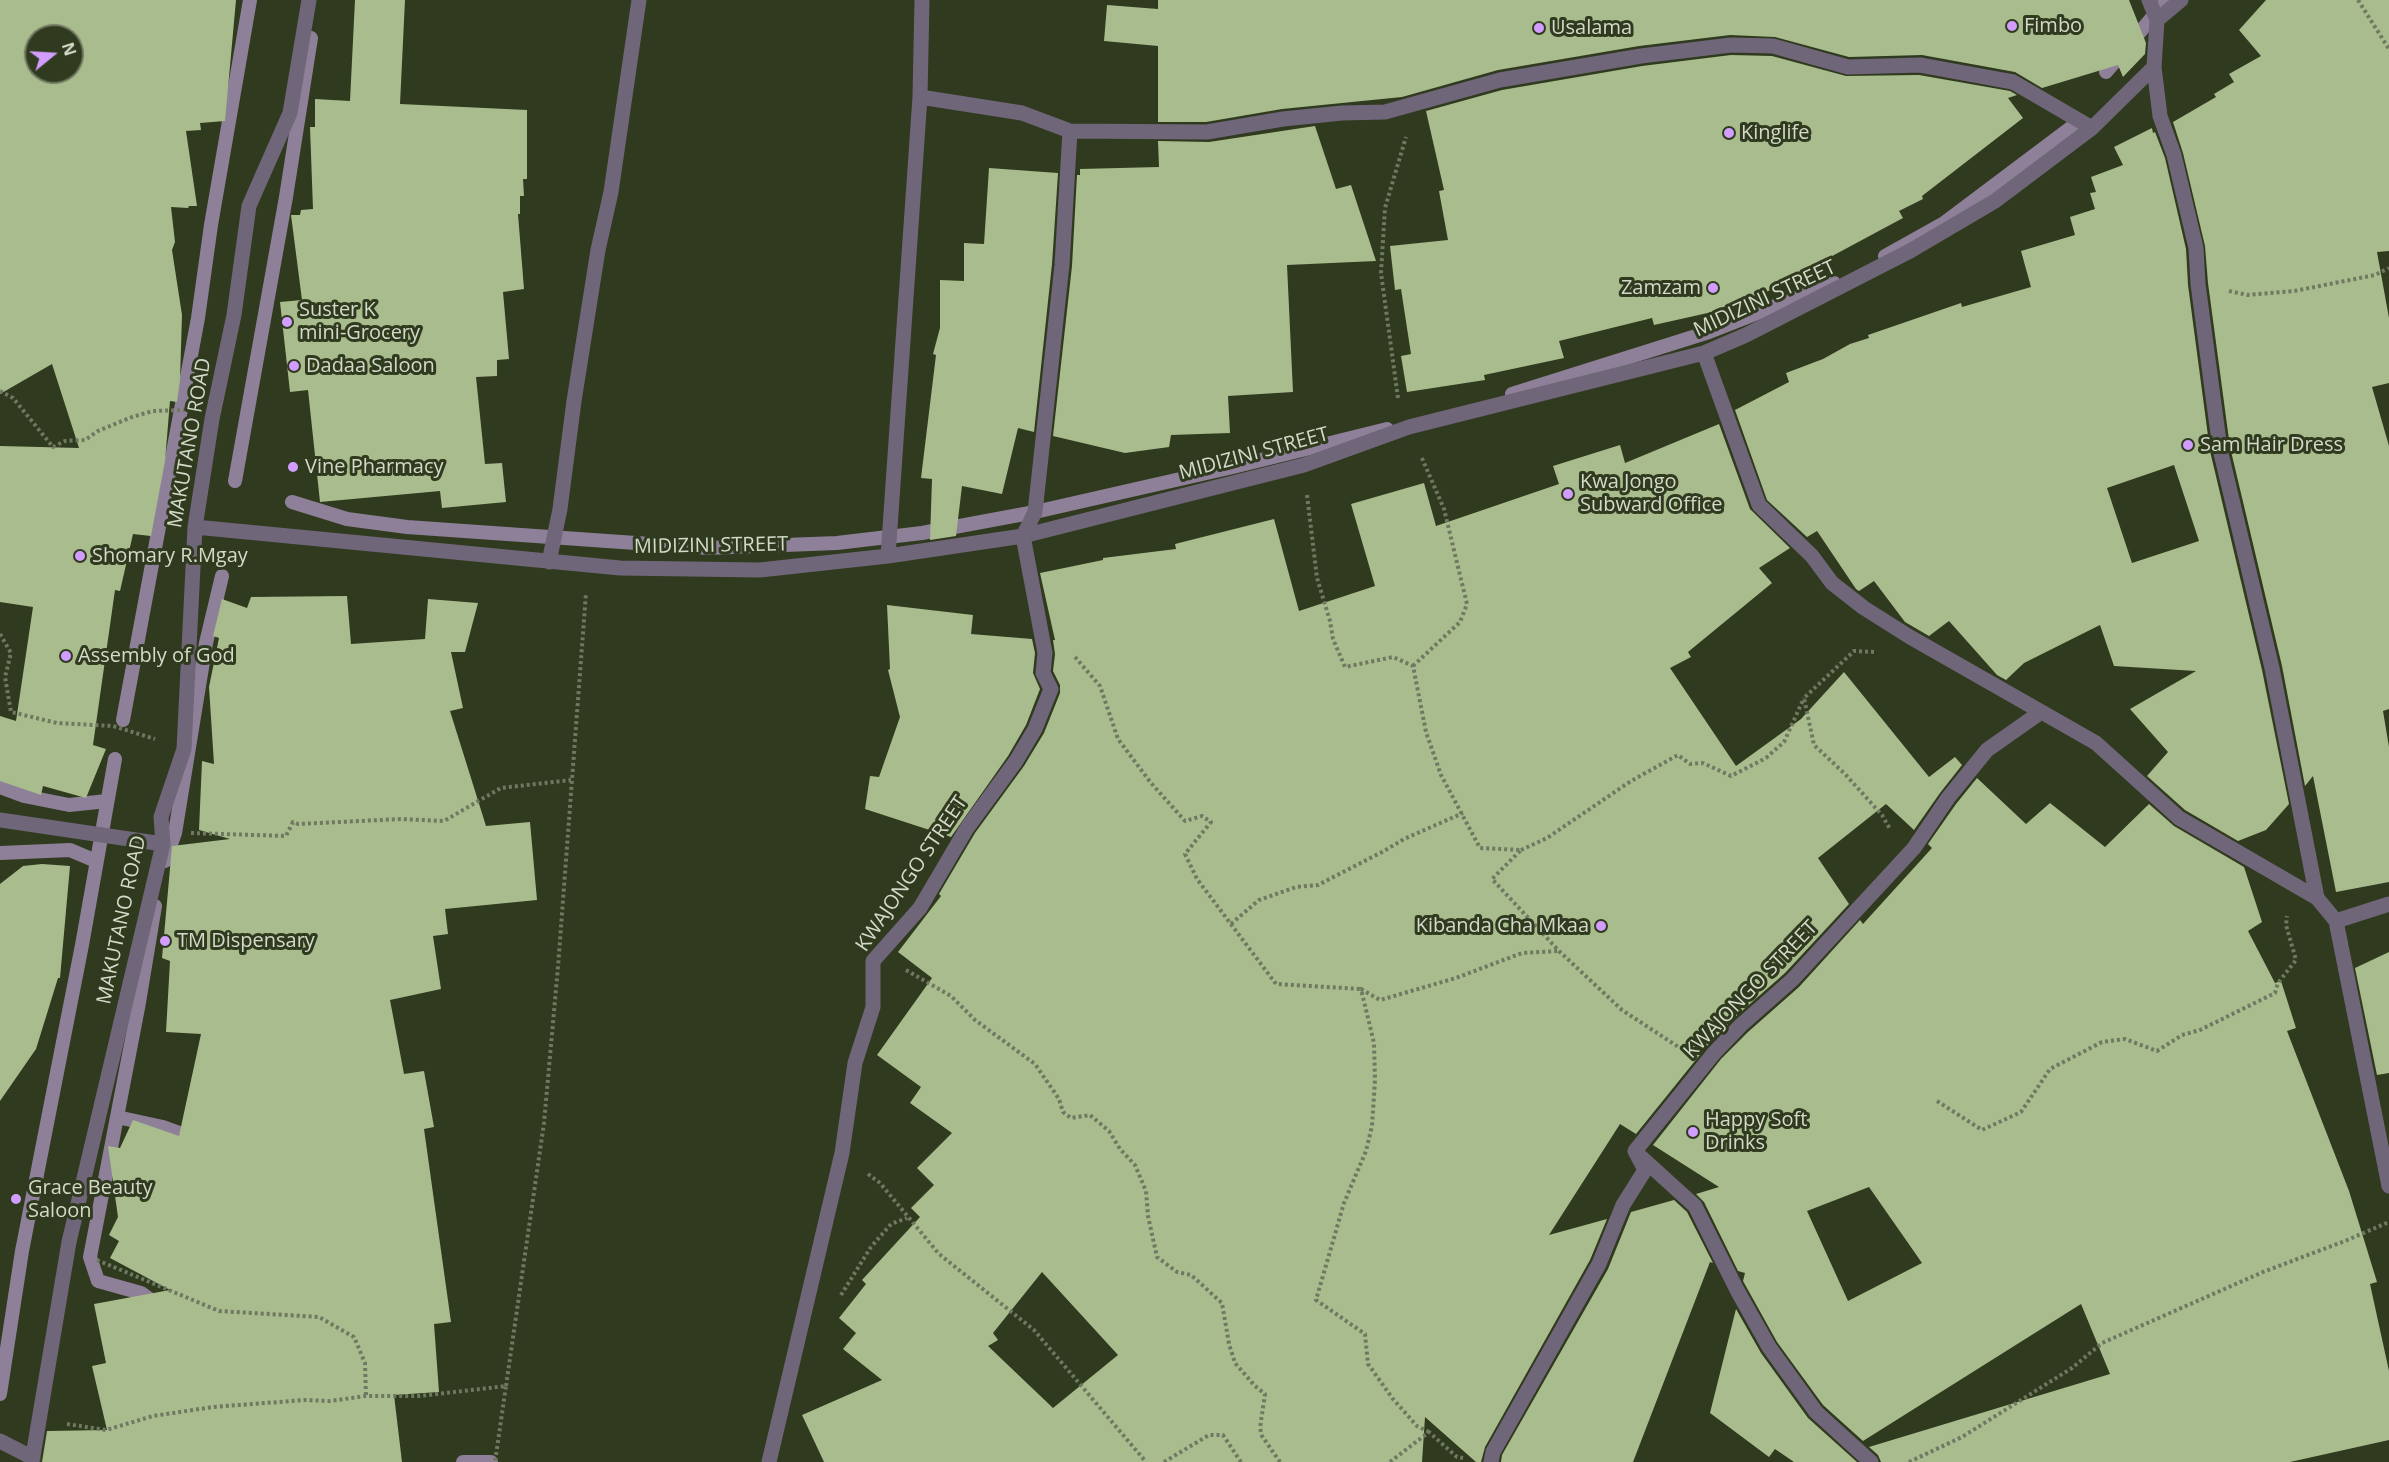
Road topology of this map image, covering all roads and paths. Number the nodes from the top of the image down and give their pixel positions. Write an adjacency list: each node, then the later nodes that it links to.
1 (309, 0): 19 (street, MAKUTANO ROAD)
2 (639, 0): 25 (street)
3 (922, 0): 10 (street)
4 (2149, 0): 7 (street)
5 (2181, 0): 7 (street)
6 (2358, 0): 8 (path)
7 (2157, 20): 9 (street)
8 (2389, 49)
9 (2154, 67): 12 (street, MIDIZINI STREET); 15 (street)
10 (920, 98): 13 (street); 24 (street)
11 (1413, 104): 12 (street); 13 (street); 18 (path)
12 (2092, 128): 16 (street, MIDIZINI STREET)
13 (1070, 131): 23 (street)
14 (2389, 268): 15 (path)
15 (2198, 284): 42 (street)
16 (1704, 352): 20 (street, MIDIZINI STREET); 28 (street)
17 (0, 391): 19 (path)
18 (1408, 402)
19 (212, 419): 22 (street, MAKUTANO ROAD)
20 (1409, 428): 21 (street, MIDIZINI STREET); 30 (path)
21 (1304, 465): 23 (street, MIDIZINI STREET); 30 (path)
22 (195, 527): 25 (street, MIDIZINI STREET); 33 (street, MAKUTANO ROAD)
23 (1023, 536): 24 (street, MIDIZINI STREET); 29 (street, KWAJONGO STREET)
24 (888, 556): 26 (street, MIDIZINI STREET)
25 (549, 562): 26 (street, MIDIZINI STREET)
26 (588, 566): 34 (path)
27 (0, 634): 33 (path)
28 (1910, 637): 31 (path); 32 (street)
29 (1045, 653): 45 (path); 47 (street, KWAJONGO STREET)
30 (1413, 666): 35 (path)
31 (1804, 698): 39 (path); 40 (path)
32 (2041, 712): 39 (street, KWAJONGO STREET); 41 (street)
33 (184, 749): 36 (street, MAKUTANO ROAD)
34 (571, 780): 36 (path); 56 (path)
35 (1463, 813): 40 (path); 45 (path)
36 (161, 817): 38 (street, MAKUTANO ROAD)
37 (1, 823): 38 (street)
38 (163, 844): 55 (street, MAKUTANO ROAD)
39 (1914, 848): 49 (street, KWAJONGO STREET)
40 (1521, 850): 46 (path)
41 (2290, 884): 42 (street); 50 (path)
42 (2317, 898): 44 (street)
43 (2389, 904): 44 (street)
44 (2336, 921): 53 (street)
45 (1231, 924): 48 (path)
46 (1559, 951): 48 (path); 49 (path)
47 (873, 961): 52 (street, KWAJONGO STREET); 68 (path)
48 (1361, 989): 59 (path)
49 (1714, 1053): 51 (street, KWAJONGO STREET)
50 (1937, 1101)
51 (1635, 1151): 61 (street); 70 (street)
52 (842, 1153): 64 (street, KWAJONGO STREET); 65 (path)
53 (2389, 1186)
54 (2389, 1222): 71 (path)
55 (69, 1242): 57 (path); 58 (street, MAKUTANO ROAD)
56 (506, 1386): 57 (path); 63 (path)
57 (366, 1396): 58 (path)
58 (39, 1421): 62 (street, MAKUTANO ROAD)
59 (1429, 1432): 61 (path); 69 (path)
60 (0, 1441): 62 (street)
61 (1492, 1457)
62 (33, 1460)
63 (495, 1462)
64 (769, 1462)
65 (1146, 1462)
66 (1164, 1462): 67 (path)
67 (1240, 1462)
68 (1280, 1462)
69 (1390, 1462)
70 (1871, 1462)
71 (1909, 1462)

